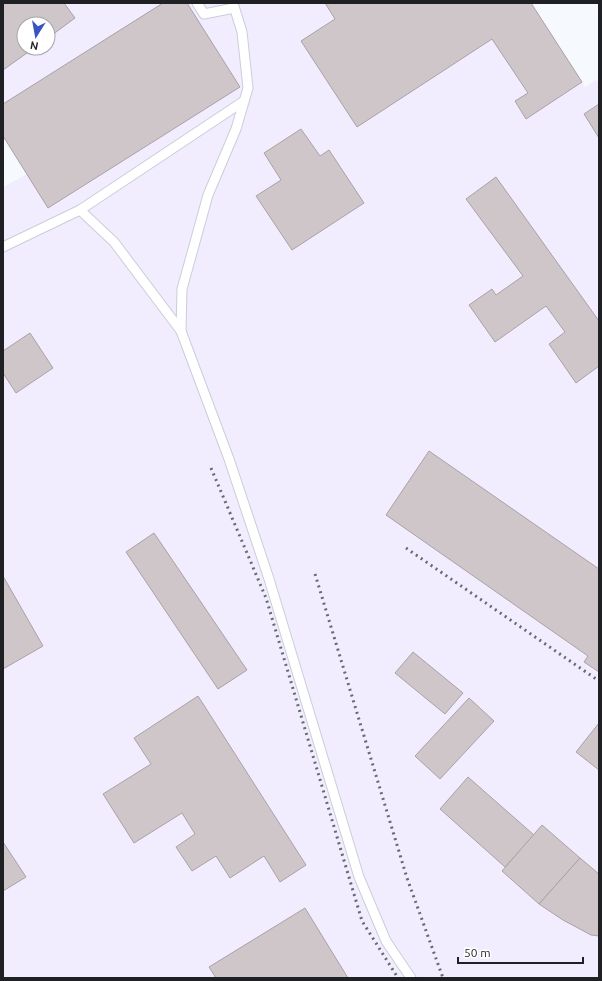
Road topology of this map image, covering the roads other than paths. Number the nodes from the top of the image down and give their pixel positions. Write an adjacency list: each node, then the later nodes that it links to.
1 (197, 3): 2 (lane)
2 (234, 5): 3 (lane)
3 (244, 101): 4 (lane); 6 (lane)
4 (80, 210): 5 (lane); 6 (lane)
5 (3, 247)
6 (180, 331): 7 (lane)
7 (411, 978)

